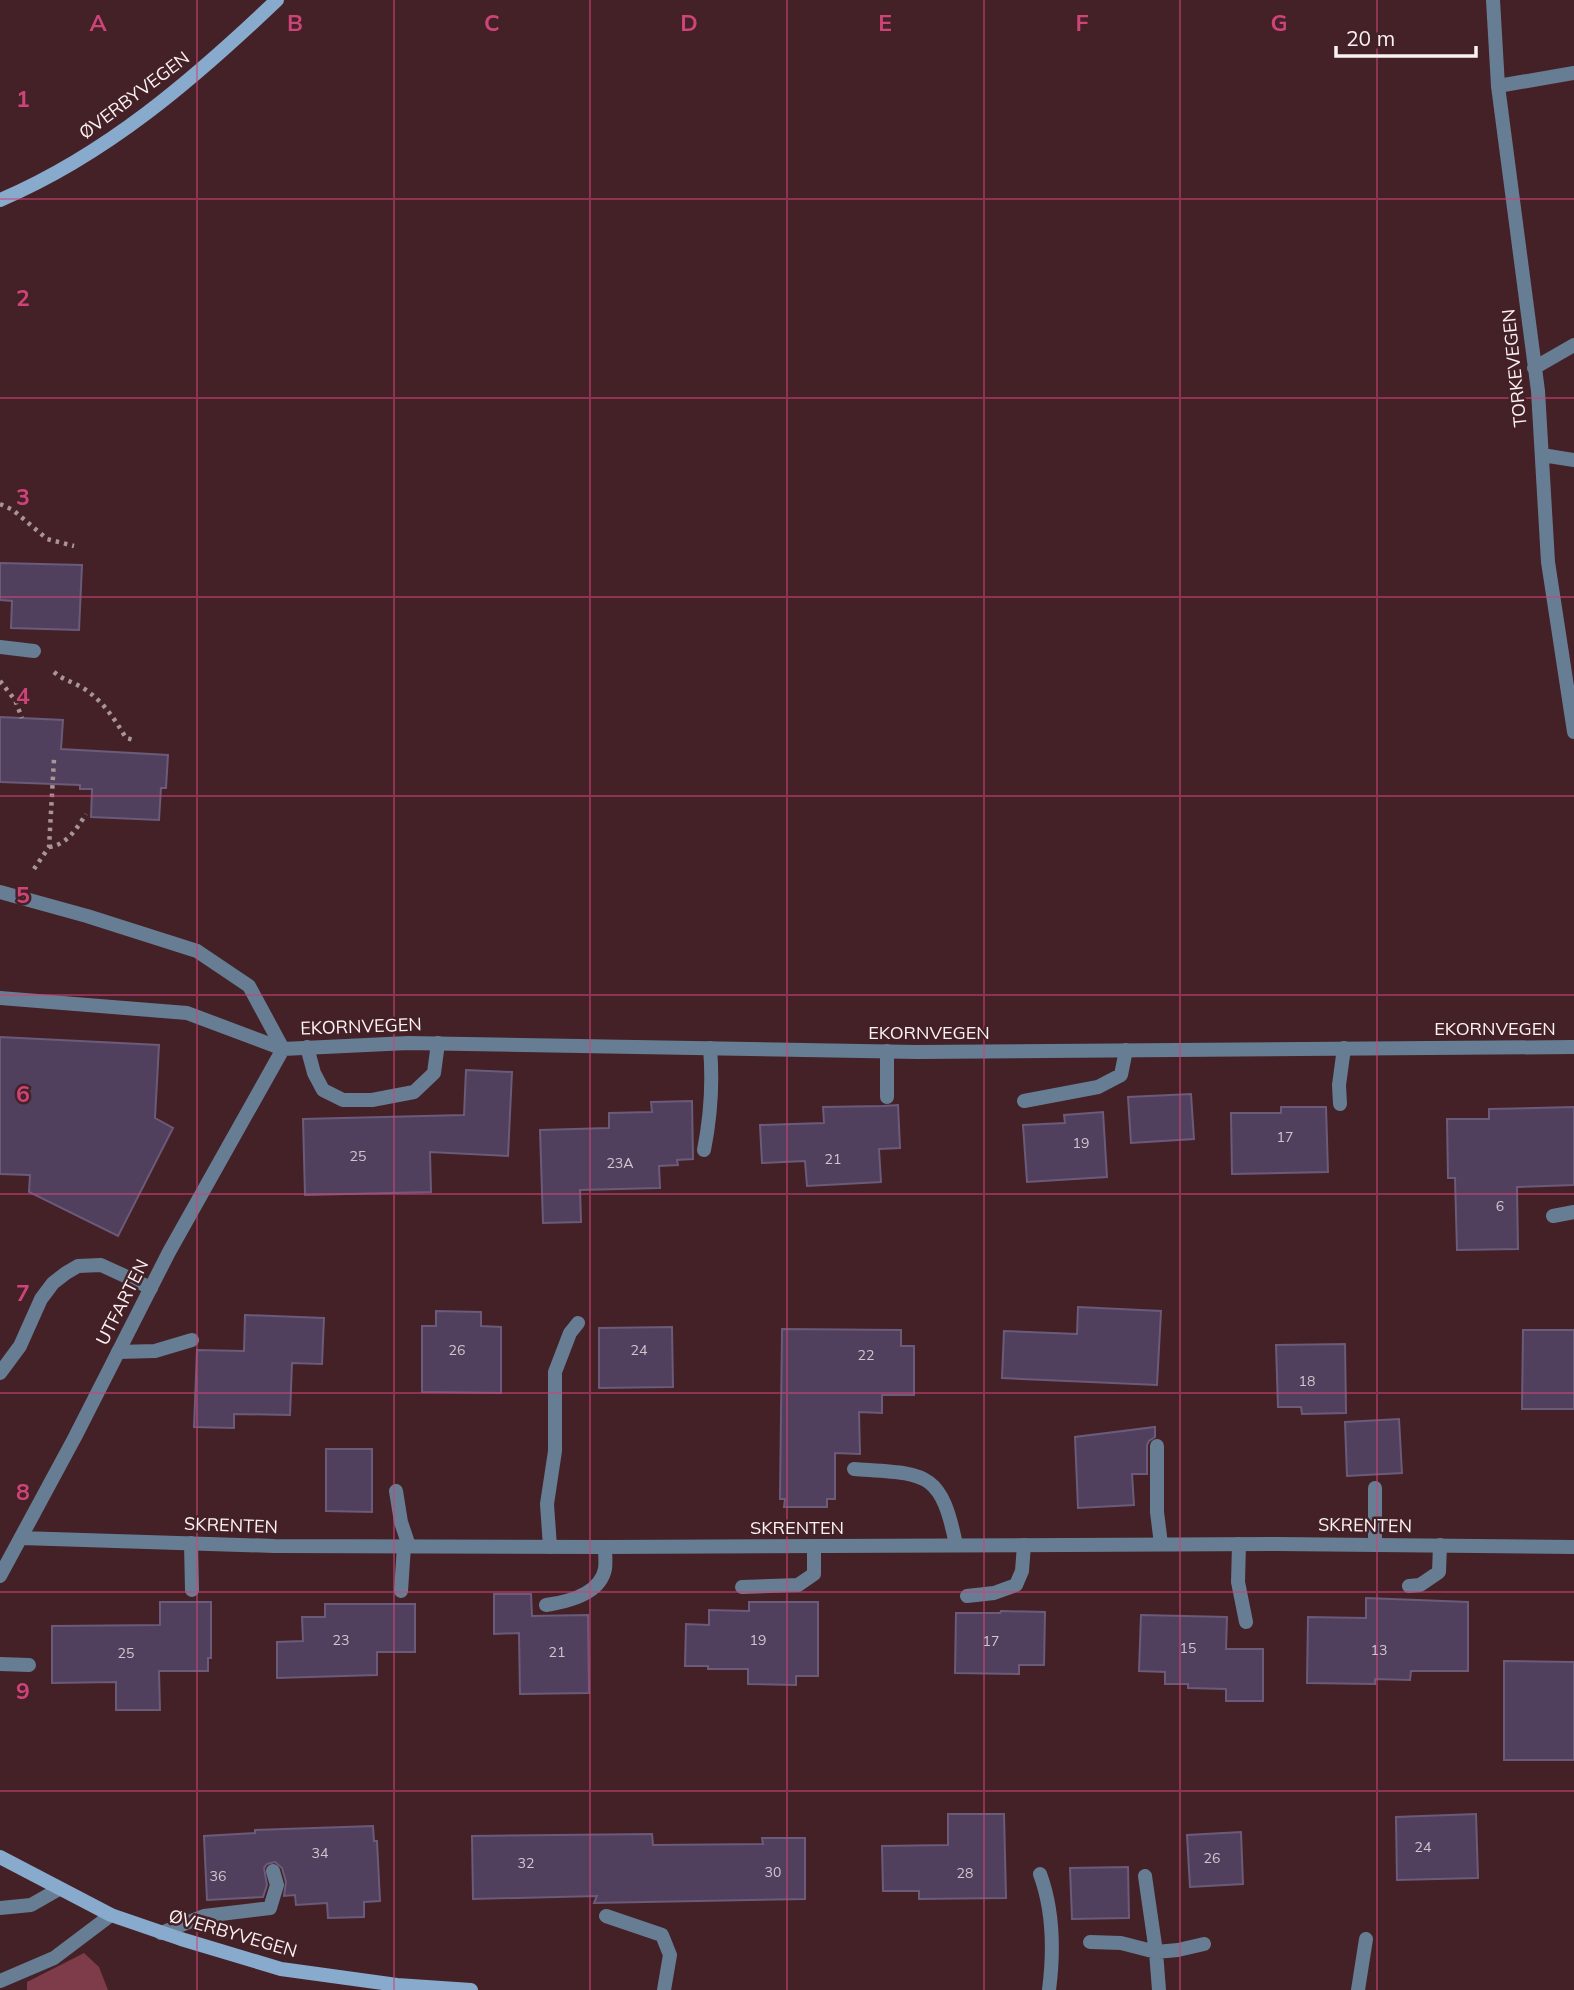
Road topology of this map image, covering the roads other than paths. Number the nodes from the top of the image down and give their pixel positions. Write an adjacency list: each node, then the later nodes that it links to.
1 (277, 0): 5 (main road, ØVERBYVEGEN)
2 (1493, 0): 4 (street, TORKEVEGEN)
3 (1574, 74): 4 (street)
4 (1498, 86): 7 (street, TORKEVEGEN)
5 (0, 200)
6 (1574, 345): 7 (street)
7 (1534, 368): 8 (street, TORKEVEGEN)
8 (1542, 455): 9 (street); 12 (street, TORKEVEGEN)
9 (1574, 460)
10 (0, 647): 11 (street)
11 (34, 651)
12 (1574, 732)
13 (0, 892): 20 (street)
14 (0, 998): 20 (street)
15 (438, 1043): 16 (street, EKORNVEGEN); 16 (street); 18 (street, EKORNVEGEN)
16 (307, 1047): 20 (street, EKORNVEGEN)
17 (1574, 1047): 19 (street, EKORNVEGEN)
18 (710, 1048): 22 (street, EKORNVEGEN); 26 (street)
19 (1344, 1048): 21 (street, EKORNVEGEN); 25 (street)
20 (283, 1049): 29 (street, UTFARTEN)
21 (1126, 1050): 22 (street, EKORNVEGEN); 24 (street)
22 (887, 1051): 23 (street)
23 (887, 1097)
24 (1024, 1101)
25 (1340, 1104)
26 (704, 1150)
27 (1574, 1212): 28 (street)
28 (1553, 1216)
29 (151, 1288): 32 (street, UTFARTEN); 33 (street)
30 (578, 1323): 48 (street)
31 (192, 1340): 32 (street)
32 (118, 1352): 38 (street, UTFARTEN)
33 (0, 1373)
34 (1157, 1446): 40 (street)
35 (854, 1469): 42 (street)
36 (1375, 1488): 44 (street)
37 (396, 1491): 46 (street)
38 (21, 1538): 39 (street, SKRENTEN); 51 (street, UTFARTEN)
39 (191, 1543): 46 (street, SKRENTEN); 54 (street)
40 (1161, 1544): 41 (street, SKRENTEN); 43 (street, SKRENTEN)
41 (1239, 1544): 44 (street, SKRENTEN); 58 (street)
42 (956, 1545): 43 (street, SKRENTEN); 47 (street, SKRENTEN)
43 (1024, 1545): 56 (street)
44 (1375, 1545): 45 (street, SKRENTEN)
45 (1440, 1545): 50 (street, SKRENTEN); 52 (street)
46 (407, 1546): 48 (street, SKRENTEN); 55 (street)
47 (814, 1546): 49 (street, SKRENTEN); 53 (street)
48 (550, 1547): 49 (street, SKRENTEN)
49 (605, 1547): 57 (street)
50 (1574, 1547)
51 (0, 1576)
52 (1409, 1586)
53 (742, 1587)
54 (192, 1590)
55 (401, 1591)
56 (967, 1596)
57 (546, 1605)
58 (1246, 1622)
59 (0, 1664): 60 (street)
60 (29, 1665)
61 (0, 1857): 65 (main road, ØVERBYVEGEN)
62 (273, 1871): 69 (street)
63 (1040, 1874): 77 (street)
64 (1145, 1876): 73 (street)
65 (59, 1889): 66 (street); 67 (main road, ØVERBYVEGEN)
66 (0, 1908)
67 (111, 1915): 69 (main road, ØVERBYVEGEN); 74 (street)
68 (606, 1916): 76 (street)
69 (161, 1933): 75 (main road, ØVERBYVEGEN)
70 (1366, 1939): 79 (street)
71 (1090, 1942): 73 (street)
72 (1204, 1944): 73 (street)
73 (1156, 1952): 78 (street)
74 (0, 1981)
75 (471, 1990)
76 (664, 1990)
77 (1049, 1990)
78 (1159, 1990)
79 (1358, 1990)

